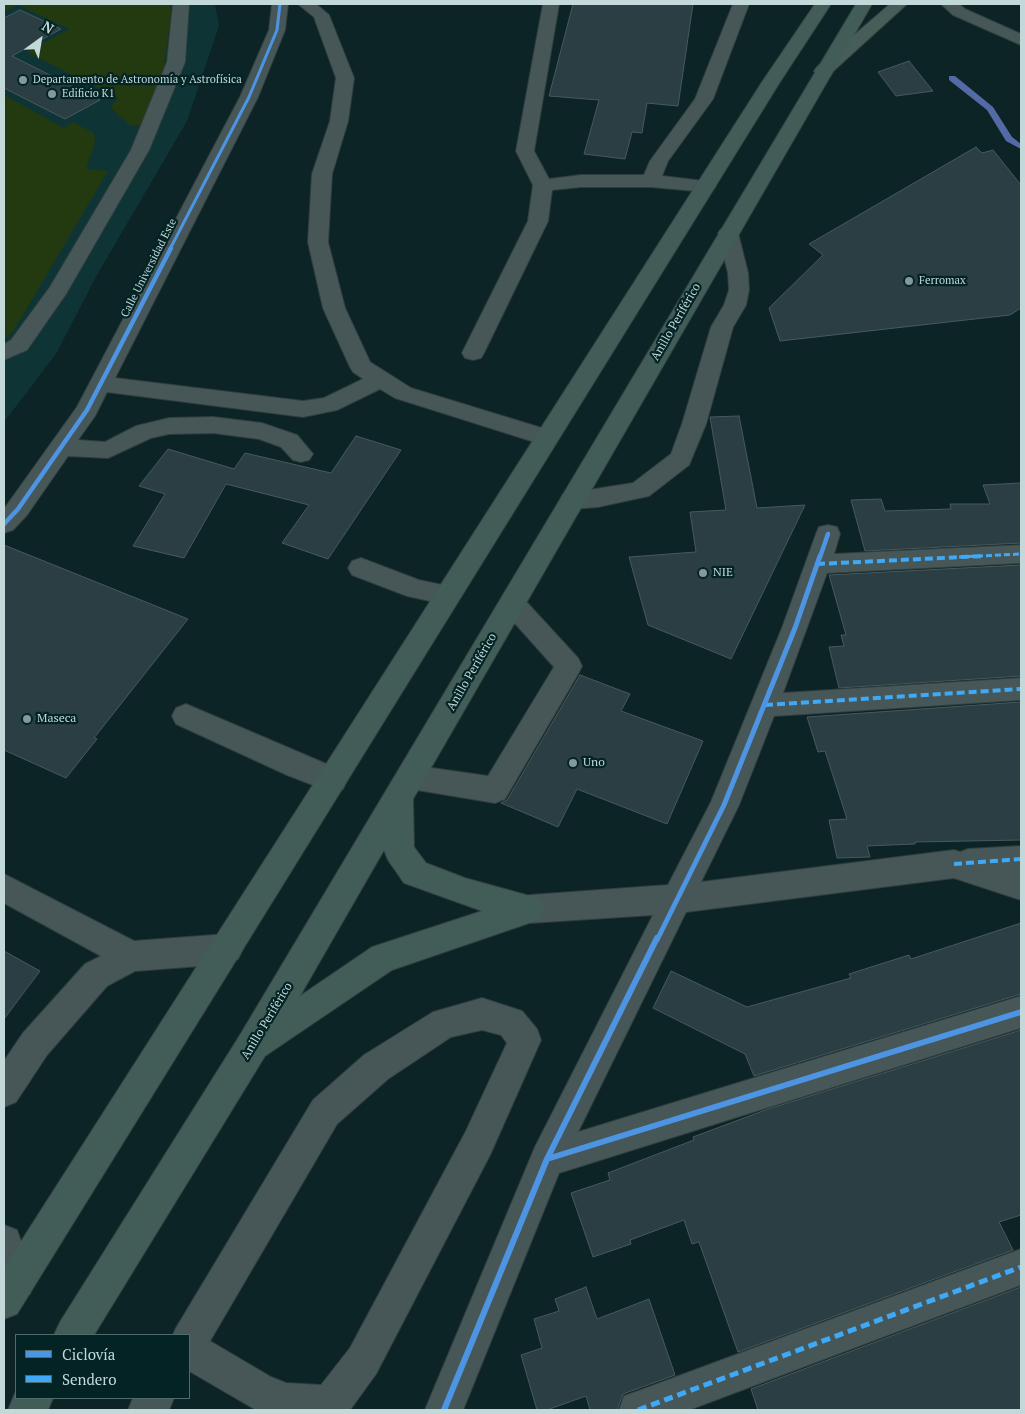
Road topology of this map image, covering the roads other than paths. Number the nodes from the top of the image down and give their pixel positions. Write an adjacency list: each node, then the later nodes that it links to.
1 (181, 4): 16 (street)
2 (280, 4): 19 (street, Calle Universidad Este)
3 (306, 4): 18 (street)
4 (551, 4): 13 (street)
5 (741, 4): 12 (street)
6 (823, 4): 14 (highway)
7 (864, 4): 11 (highway, Anillo Periférico)
8 (899, 4): 11 (main road)
9 (949, 4): 10 (street)
10 (1021, 40)
11 (823, 71): 15 (highway, Anillo Periférico)
12 (652, 180): 13 (street); 14 (street)
13 (543, 185): 17 (street)
14 (706, 186): 20 (highway)
15 (728, 233): 23 (highway, Anillo Periférico); 23 (street)
16 (4, 353)
17 (473, 353)
18 (381, 379): 19 (street); 20 (street)
19 (101, 384): 21 (street, Calle Universidad Este)
20 (547, 438): 29 (highway)
21 (61, 447): 22 (street); 24 (street, Calle Universidad Este)
22 (301, 454)
23 (572, 500): 30 (highway, Anillo Periférico)
24 (4, 524)
25 (828, 534): 27 (street)
26 (1021, 554): 27 (street)
27 (817, 564): 32 (street)
28 (361, 568): 29 (street)
29 (448, 595): 34 (highway)
30 (512, 603): 35 (highway, Anillo Periférico); 35 (street)
31 (1021, 689): 32 (street)
32 (765, 705): 40 (street)
33 (186, 716): 34 (street)
34 (332, 780): 42 (highway)
35 (405, 787): 41 (highway); 45 (highway, Anillo Periférico)
36 (1021, 859): 37 (street)
37 (954, 864): 38 (street); 40 (street)
38 (1021, 886)
39 (4, 888): 43 (street)
40 (676, 899): 41 (street); 47 (street)
41 (530, 909): 45 (highway)
42 (226, 949): 43 (street); 50 (highway)
43 (132, 956): 46 (street)
44 (1021, 1012): 47 (street)
45 (252, 1047): 51 (highway, Anillo Periférico)
46 (4, 1090)
47 (547, 1159): 58 (street)
48 (4, 1243): 50 (street)
49 (1021, 1267): 59 (street)
50 (11, 1291)
51 (74, 1334)
52 (190, 1339): 53 (street)
53 (190, 1351)
54 (33, 1399): 56 (highway)
55 (154, 1399): 57 (street)
56 (26, 1410)
57 (147, 1410)
58 (444, 1410)
59 (638, 1410)

